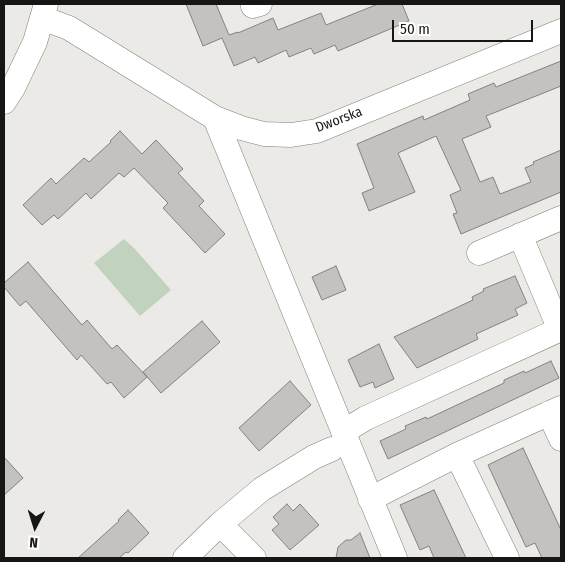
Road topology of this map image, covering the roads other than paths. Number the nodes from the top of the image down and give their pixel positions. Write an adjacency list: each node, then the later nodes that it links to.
1 (44, 11): 3 (street); 4 (street, Dworska)
2 (561, 31): 4 (street, Dworska)
3 (4, 102)
4 (215, 118): 11 (street)
5 (561, 218): 6 (street)
6 (520, 235): 7 (street); 8 (street)
7 (479, 253)
8 (561, 330): 11 (street)
9 (555, 410): 10 (street); 12 (street)
10 (561, 438)
11 (337, 440): 13 (street); 14 (street)
12 (457, 455): 13 (street); 18 (street)
13 (370, 499): 17 (street)
14 (220, 524): 15 (street); 16 (street)
15 (185, 558)
16 (254, 558)
17 (395, 558)
18 (507, 558)

